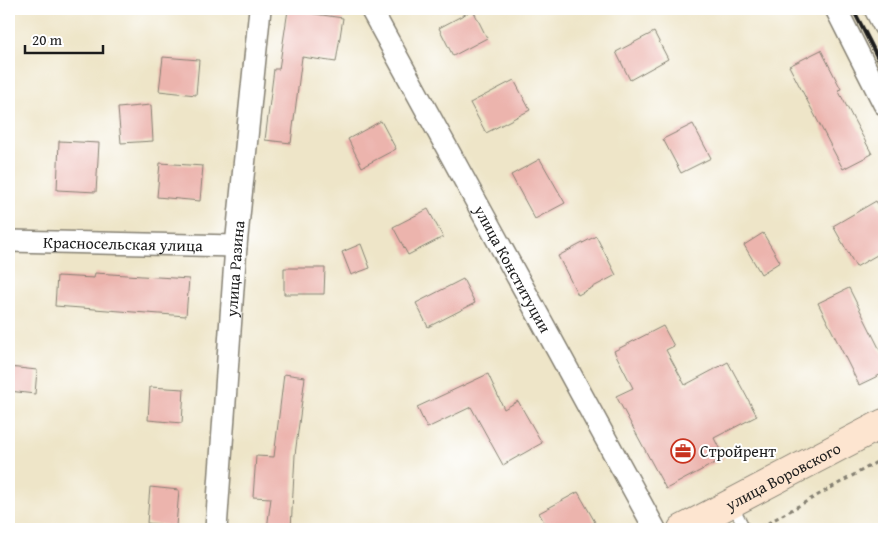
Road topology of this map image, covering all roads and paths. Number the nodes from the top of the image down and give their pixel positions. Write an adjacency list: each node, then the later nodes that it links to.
1 (260, 9): 8 (street, улица Разина)
2 (371, 9): 13 (street, улица Конституции)
3 (836, 9): 6 (street)
4 (875, 9): 5 (street)
5 (884, 26)
6 (884, 104)
7 (9, 242): 8 (street, Красносельская улица)
8 (236, 246): 12 (street, улица Разина)
9 (884, 423): 11 (main road, улица Воровского)
10 (884, 458): 16 (path)
11 (732, 503): 14 (main road, улица Воровского); 15 (lane)
12 (216, 529)
13 (655, 529)
14 (682, 529)
15 (745, 529)
16 (756, 529)

